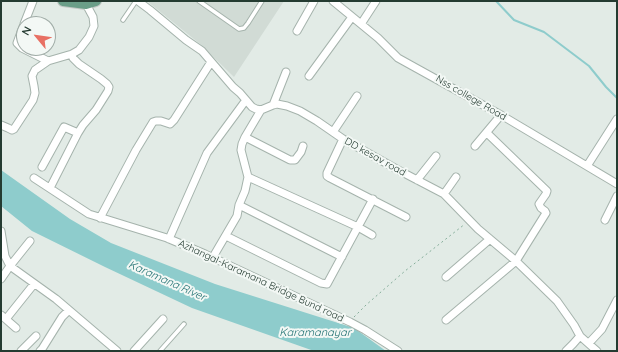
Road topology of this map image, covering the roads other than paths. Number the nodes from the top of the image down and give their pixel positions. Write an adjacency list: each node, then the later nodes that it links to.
1 (34, 1): 11 (street)
2 (63, 1): 10 (main road)
3 (96, 1): 10 (main road)
4 (137, 1): 13 (lane); 19 (street)
5 (199, 1): 6 (lane)
6 (262, 1)
7 (314, 1): 15 (street)
8 (334, 1): 12 (street, Nss college Road)
9 (376, 1): 14 (street)
10 (86, 4): 16 (street)
11 (27, 16)
12 (352, 17): 14 (street, Nss college Road); 21 (street)
13 (122, 20)
14 (361, 24): 26 (street, Nss college Road)
15 (297, 31)
16 (72, 54): 18 (street); 30 (street)
17 (38, 56): 18 (street)
18 (48, 61): 28 (street)
19 (211, 62): 23 (street); 50 (street)
20 (286, 72): 24 (street)
21 (309, 76)
22 (357, 96): 29 (street)
23 (246, 100): 25 (street); 56 (street)
24 (273, 105): 25 (street); 29 (street, DD kesav road)
25 (261, 110): 32 (street)
26 (501, 115): 31 (street); 37 (street, Nss college Road)
27 (617, 119): 37 (street)
28 (1, 125)
29 (333, 132): 33 (street, DD kesav road)
30 (78, 133): 38 (street); 44 (street)
31 (487, 133): 35 (street); 61 (street)
32 (245, 138): 34 (street); 39 (street)
33 (343, 139): 42 (street, DD kesav road); 47 (street)
34 (303, 146)
35 (476, 146)
36 (436, 156): 42 (street)
37 (587, 166): 43 (street, Nss college Road)
38 (42, 167)
39 (248, 177): 48 (street); 52 (street)
40 (456, 177): 45 (street)
41 (34, 178): 44 (street, Azhangal-Karamana Bridge Bund road)
42 (417, 180): 45 (street, DD kesav road)
43 (617, 184)
44 (50, 188): 50 (street, Azhangal-Karamana Bridge Bund road)
45 (444, 194): 57 (street, DD kesav road)
46 (617, 196): 51 (street)
47 (372, 200): 49 (street); 52 (street)
48 (239, 205): 55 (street); 60 (street)
49 (406, 217)
50 (100, 218): 56 (street, Azhangal-Karamana Bridge Bund road)
51 (606, 220)
52 (358, 227): 54 (street); 60 (street)
53 (1, 231): 62 (street)
54 (372, 235)
55 (226, 236): 59 (street); 60 (street)
56 (169, 239): 59 (street, Azhangal-Karamana Bridge Bund road)
57 (490, 239): 61 (street, DD kesav road); 63 (street)
58 (30, 241): 62 (street)
59 (213, 257): 82 (street, Azhangal-Karamana Bridge Bund road)
60 (342, 257)
61 (516, 261): 70 (street); 74 (street, DD kesav road)
62 (10, 266): 64 (street); 65 (street)
63 (446, 277)
64 (1, 279)
65 (34, 284): 67 (street); 68 (street)
66 (617, 300): 75 (street)
67 (69, 310): 76 (street); 78 (street)
68 (3, 317): 72 (street)
69 (163, 318): 80 (street)
70 (446, 320)
71 (184, 324): 81 (lane)
72 (16, 328)
73 (36, 336): 77 (street)
74 (580, 336): 75 (street); 83 (street)
75 (589, 343): 84 (street)
76 (108, 348): 79 (street)
77 (21, 351)
78 (40, 351)
79 (117, 351)
80 (134, 351)
81 (160, 351)
82 (398, 351)
83 (566, 351)
84 (597, 351)

